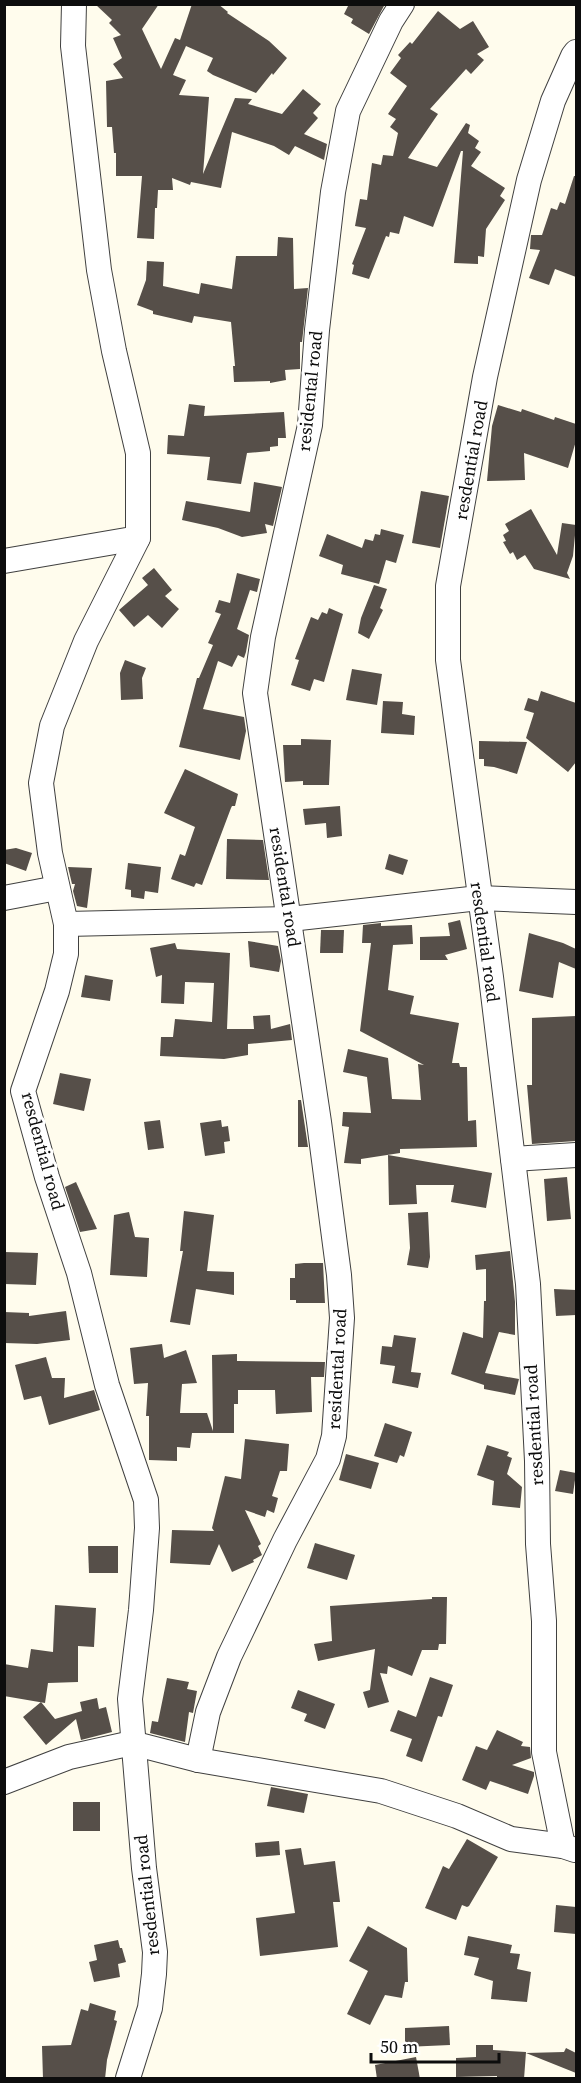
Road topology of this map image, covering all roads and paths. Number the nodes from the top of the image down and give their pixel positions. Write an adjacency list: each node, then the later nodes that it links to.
1 (74, 4): 4 (street)
2 (402, 4): 10 (street, residental road)
3 (576, 52): 8 (street, resdential road)
4 (138, 538): 5 (street); 6 (street, resdential road)
5 (4, 561)
6 (57, 888): 7 (street); 11 (street, resdential road)
7 (4, 898)
8 (479, 898): 9 (street); 10 (street); 14 (street, resdential road)
9 (576, 902)
10 (290, 919): 11 (street); 16 (street, residental road)
11 (66, 924): 12 (street, resdential road)
12 (14, 1093): 15 (street, resdential road)
13 (576, 1155): 14 (street)
14 (513, 1159): 18 (street, resdential road)
15 (132, 1743): 16 (street, resdential road); 17 (street, resdential road); 19 (street, resdential road)
16 (198, 1760): 18 (street, resdential road)
17 (4, 1782)
18 (570, 1849)
19 (128, 2079)

